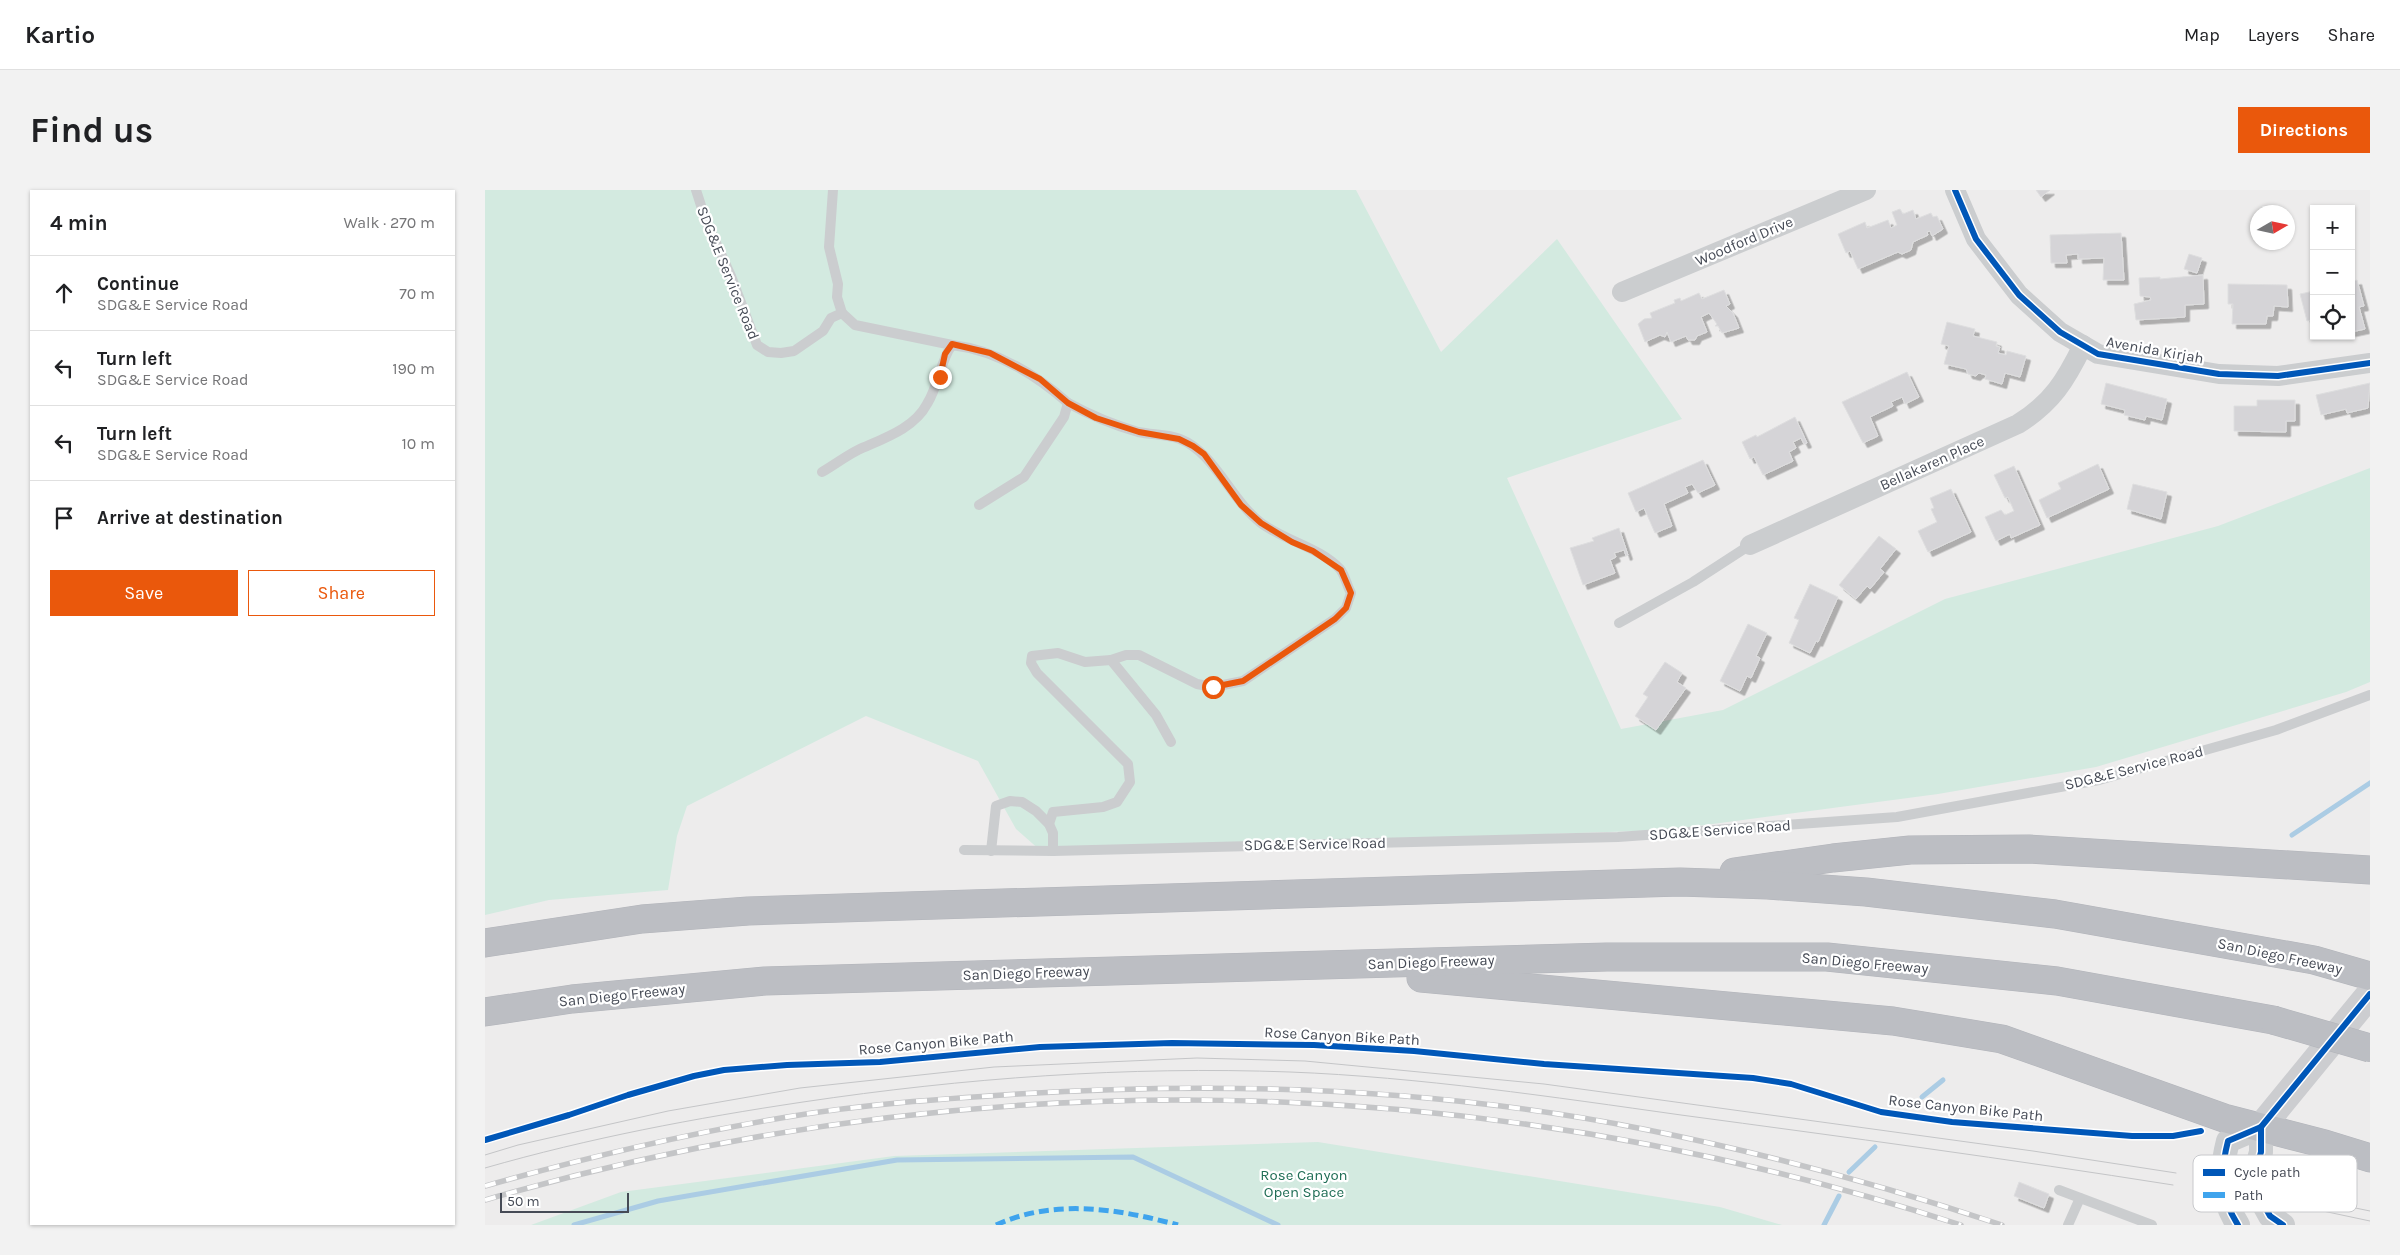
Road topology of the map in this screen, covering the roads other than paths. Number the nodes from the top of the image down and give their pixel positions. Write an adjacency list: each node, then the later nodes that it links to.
1 (696, 190): 6 (lane, SDG&E Service Road)
2 (833, 190): 6 (lane)
3 (1866, 190): 5 (street, Woodford Drive)
4 (1955, 190): 8 (street, Avenida Kirjah)
5 (1622, 292)
6 (842, 313): 7 (lane)
7 (952, 344): 10 (lane); 11 (lane)
8 (2083, 345): 9 (street, Avenida Kirjah); 13 (street, Bellakaren Place)
9 (2370, 363)
10 (1068, 403): 12 (lane); 15 (lane)
11 (822, 472)
12 (979, 505)
13 (1750, 545): 14 (lane)
14 (1619, 623)
15 (1111, 660): 17 (lane); 18 (lane)
16 (2370, 695): 21 (lane, SDG&E Service Road)
17 (1171, 742)
18 (1049, 824): 20 (lane); 21 (lane)
19 (964, 850): 20 (lane, SDG&E Service Road)
20 (991, 851): 21 (lane, SDG&E Service Road)
21 (1053, 851)
22 (2370, 870): 23 (highway)
23 (1680, 882): 24 (highway, San Diego Freeway); 26 (highway, San Diego Freeway)
24 (485, 943)
25 (1109, 970): 28 (highway, San Diego Freeway); 29 (highway, San Diego Freeway, bridge); 30 (highway)
26 (2370, 976)
27 (2370, 994): 30 (main road)
28 (485, 1012)
29 (2370, 1048)
30 (2261, 1127): 31 (street); 32 (street); 33 (highway)
31 (2224, 1155)
32 (2260, 1155)
33 (2370, 1158)
34 (2059, 1190): 35 (lane)
35 (2080, 1198): 39 (lane); 40 (lane)
36 (2231, 1212): 38 (street)
37 (2269, 1212): 41 (street)
38 (2236, 1224)
39 (2068, 1225)
40 (2152, 1225)
41 (2283, 1225)

